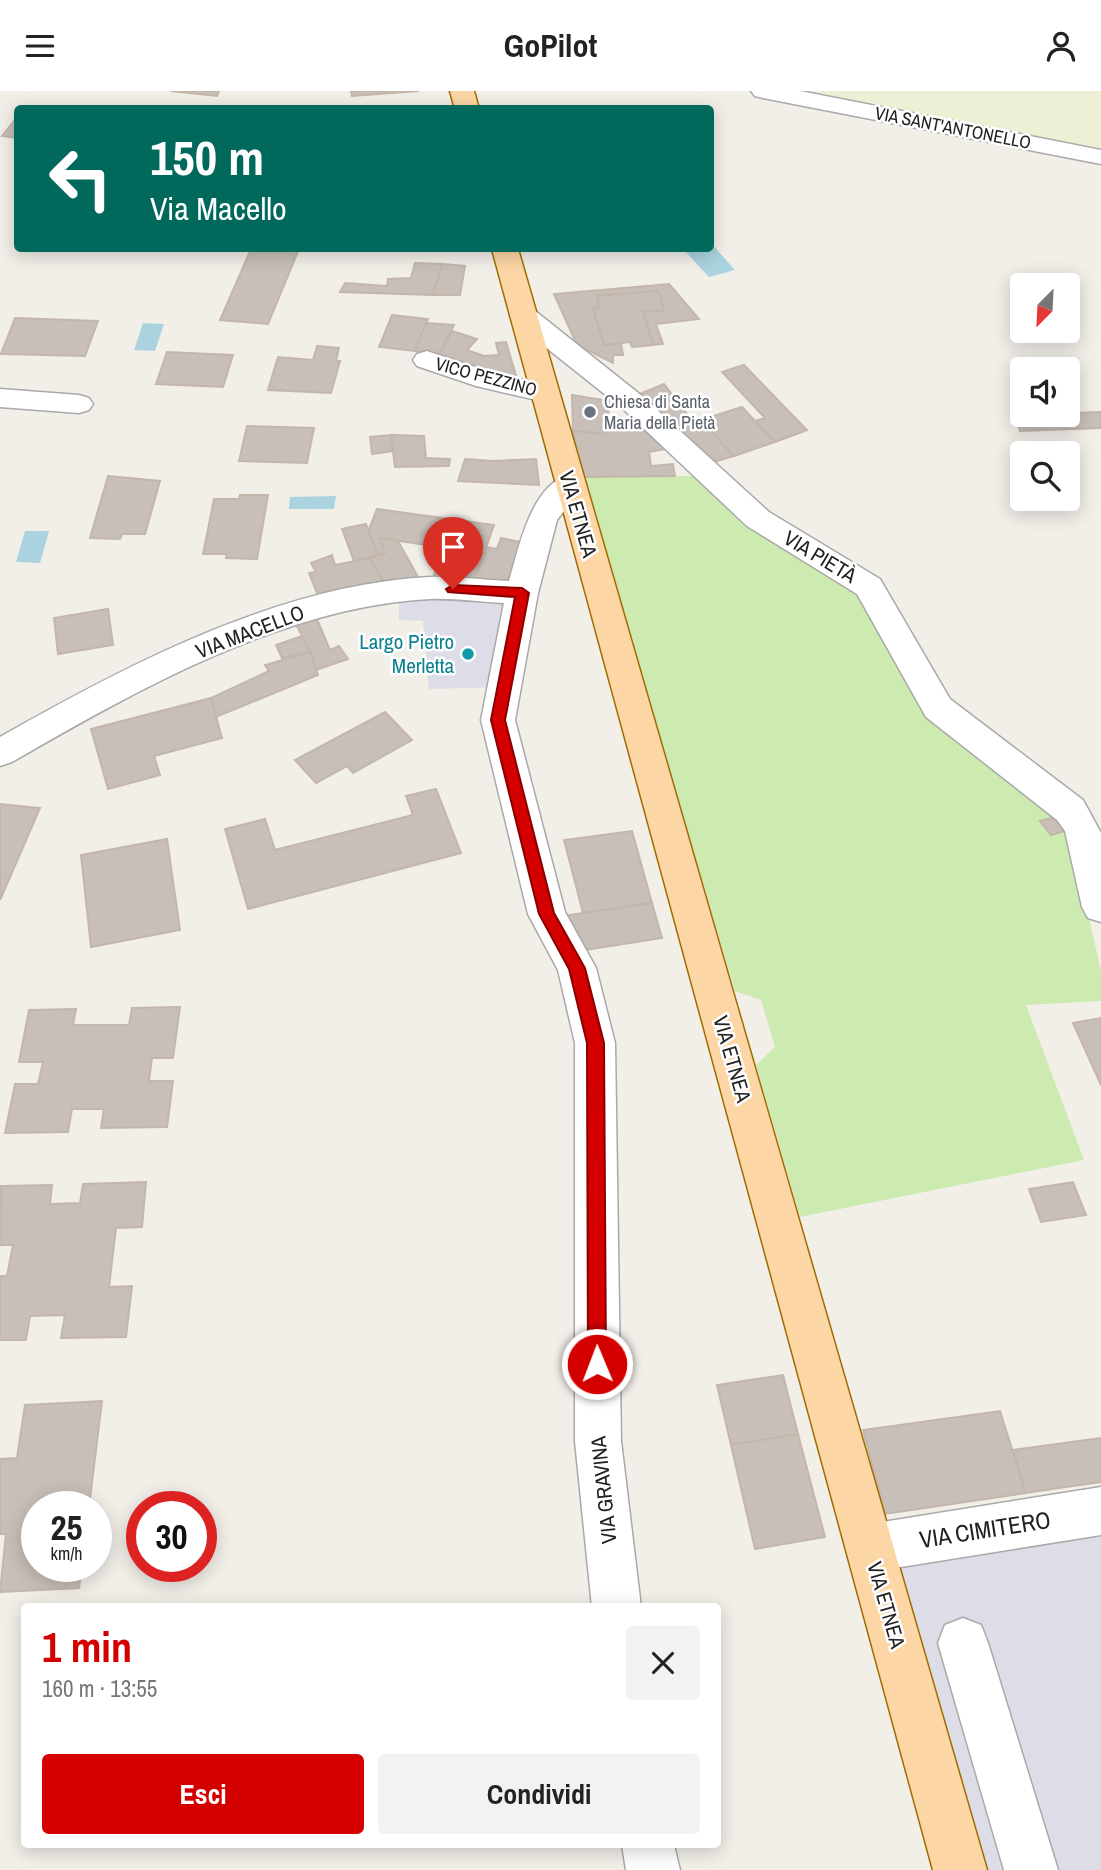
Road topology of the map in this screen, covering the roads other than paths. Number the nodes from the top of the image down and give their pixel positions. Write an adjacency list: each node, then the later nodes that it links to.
1 (763, 91): 2 (street, VIA SANT'ANTONELLO)
2 (1101, 157)
3 (506, 252): 4 (main road, VIA ETNEA)
4 (524, 316): 6 (main road, VIA ETNEA); 12 (street, VIA PIETÀ)
5 (427, 360): 6 (street, VICO PEZZINO)
6 (545, 393): 9 (main road, VIA ETNEA)
7 (0, 398): 8 (street)
8 (79, 404)
9 (570, 484): 10 (street, VIA GRAVINA); 14 (main road, VIA ETNEA)
10 (522, 593): 11 (street, VIA MACELLO); 15 (street, VIA GRAVINA)
11 (0, 753)
12 (1101, 907)
13 (1101, 1511): 14 (street, VIA CIMITERO)
14 (870, 1548): 19 (main road, VIA ETNEA)
15 (617, 1603)
16 (964, 1643): 20 (street)
17 (649, 1848): 18 (street)
18 (653, 1870)
19 (960, 1870)
20 (1031, 1870)

